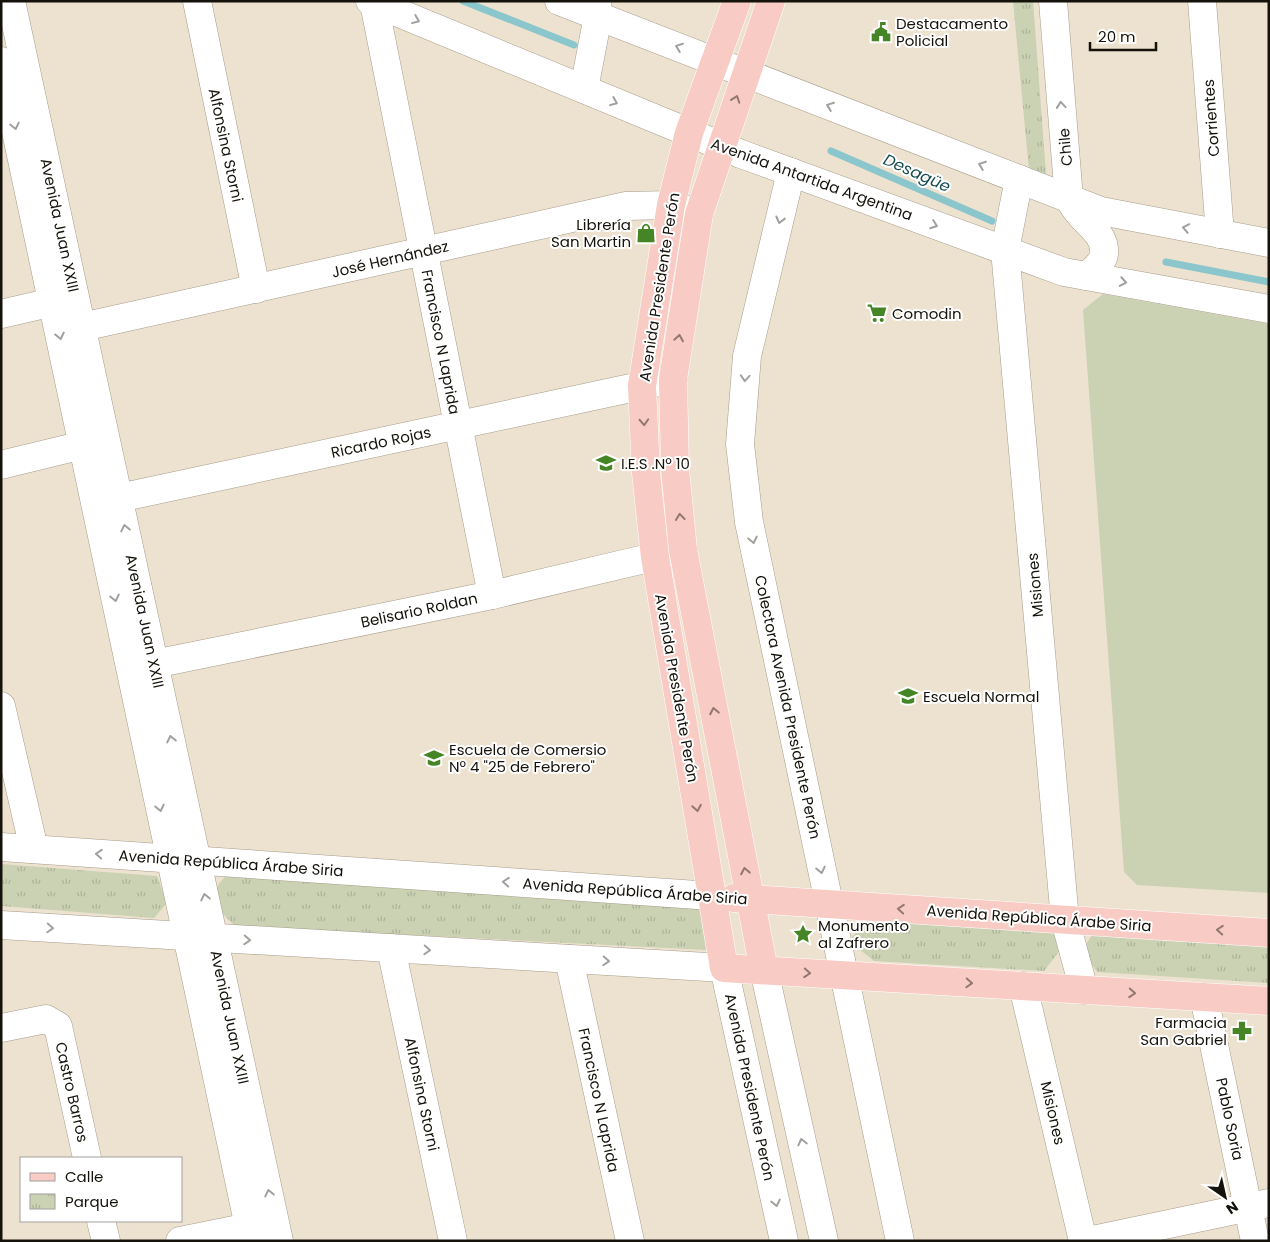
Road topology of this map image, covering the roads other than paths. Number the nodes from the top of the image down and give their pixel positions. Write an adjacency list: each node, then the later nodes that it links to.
1 (11, 1): 31 (street, Avenida Juan XXIII)
2 (197, 1): 27 (street, Alfonsina Storni)
3 (559, 1): 9 (street)
4 (737, 1): 11 (main road, Avenida Presidente Perón)
5 (771, 1): 12 (main road, Avenida Presidente Perón)
6 (1053, 1): 19 (street, Chile, one-way to 6)
7 (1202, 1): 22 (street, Corrientes)
8 (373, 2): 13 (street, Avenida Antartida Argentina, one-way to 13); 25 (street, Francisco N Laprida)
9 (597, 9): 11 (street, one-way to 9); 13 (street)
10 (1, 61): 16 (street, Avenida Juan XXIII, one-way to 16)
11 (715, 61): 12 (street); 14 (main road, Avenida Presidente Perón)
12 (745, 73): 15 (main road, Avenida Presidente Perón, one-way to 12); 18 (street, one-way to 12)
13 (584, 89): 14 (street, Avenida Antartida Argentina, one-way to 14)
14 (689, 132): 15 (street, Avenida Antartida Argentina); 20 (main road, Avenida Presidente Perón)
15 (721, 146): 17 (street, Avenida Antartida Argentina); 21 (main road, Avenida Presidente Perón)
16 (12, 167): 28 (street, Avenida Juan XXIII)
17 (792, 172): 24 (street, Avenida Antartida Argentina, one-way to 24); 48 (street, Colectora Avenida Presidente Perón, one-way to 48)
18 (1019, 179): 19 (street); 24 (street, Misiones)
19 (1069, 198): 22 (street, one-way to 19); 26 (street)
20 (671, 205): 21 (street, José Hernández); 25 (street, José Hernández); 33 (main road, Avenida Presidente Perón)
21 (699, 214): 32 (main road, Avenida Presidente Perón, one-way to 21)
22 (1220, 234): 23 (street)
23 (1269, 243)
24 (1005, 250): 26 (street, Avenida Antartida Argentina); 49 (street, Misiones)
25 (423, 252): 27 (street, José Hernández); 34 (street, Francisco N Laprida)
26 (1088, 276): 29 (street, Avenida Antartida Argentina, one-way to 29)
27 (256, 289): 31 (street, José Hernández)
28 (52, 302): 30 (street); 35 (street, Avenida Juan XXIII, one-way to 35)
29 (1269, 309)
30 (1, 314)
31 (82, 327): 37 (street, Avenida Juan XXIII)
32 (673, 379): 33 (street, Ricardo Rojas); 38 (main road, Avenida Presidente Perón, one-way to 32)
33 (642, 386): 34 (street, Ricardo Rojas); 39 (main road, Avenida Presidente Perón, one-way to 39)
34 (458, 425): 37 (street, Ricardo Rojas); 40 (street, Francisco N Laprida)
35 (83, 446): 36 (street); 45 (street, Avenida Juan XXIII, one-way to 45)
36 (1, 465)
37 (118, 498): 41 (street, Avenida Juan XXIII, one-way to 37)
38 (683, 550): 39 (street, Belisario Roldan); 47 (main road, Avenida Presidente Perón, one-way to 38)
39 (654, 557): 40 (street, Belisario Roldan); 46 (main road, Avenida Presidente Perón, one-way to 46)
40 (492, 595): 41 (street, Belisario Roldan)
41 (154, 664): 45 (street, Avenida Juan XXIII, one-way to 41)
42 (1, 706): 44 (street)
43 (1, 847): 44 (street, Avenida República Árabe Siria)
44 (34, 849): 45 (street, Avenida República Árabe Siria, one-way to 44)
45 (184, 860): 46 (street, Avenida República Árabe Siria, one-way to 45); 52 (street, Avenida Juan XXIII)
46 (712, 896): 47 (main road, Avenida República Árabe Siria); 55 (main road, Avenida Presidente Perón)
47 (751, 899): 48 (main road, Avenida República Árabe Siria); 56 (main road, Avenida Presidente Perón)
48 (829, 904): 49 (main road, Avenida República Árabe Siria, one-way to 48); 57 (street, Colectora Avenida Presidente Perón)
49 (1065, 920): 51 (main road, Avenida República Árabe Siria, one-way to 49); 59 (street, Misiones)
50 (1, 925): 52 (street, one-way to 52)
51 (1269, 933)
52 (200, 937): 53 (street, one-way to 53); 66 (street, Avenida Juan XXIII); 69 (street, Avenida Juan XXIII, one-way to 52)
53 (390, 948): 54 (street, one-way to 54); 70 (street, Alfonsina Storni)
54 (569, 959): 55 (street, one-way to 55); 71 (street, Francisco N Laprida)
55 (724, 968): 56 (main road); 72 (street, Avenida Presidente Perón, one-way to 72)
56 (764, 970): 57 (main road, one-way to 57); 73 (street, Avenida Presidente Perón, one-way to 56)
57 (844, 975): 58 (main road, one-way to 58); 74 (street, Colectora Avenida Presidente Perón)
58 (1023, 986): 59 (main road); 75 (street, Misiones)
59 (1084, 990): 60 (main road, one-way to 60)
60 (1204, 997): 61 (main road); 64 (street, Pablo Soria)
61 (1269, 1001)
62 (1, 1028): 63 (street, Castro Barros)
63 (87, 1157)
64 (1258, 1205): 76 (street); 77 (street, Pablo Soria)
65 (101, 1222): 67 (street)
66 (250, 1234): 68 (street)
67 (106, 1241)
68 (180, 1241)
69 (279, 1241)
70 (453, 1241)
71 (630, 1241)
72 (784, 1241)
73 (824, 1241)
74 (900, 1241)
75 (1083, 1241)
76 (1088, 1241)
77 (1255, 1241)

